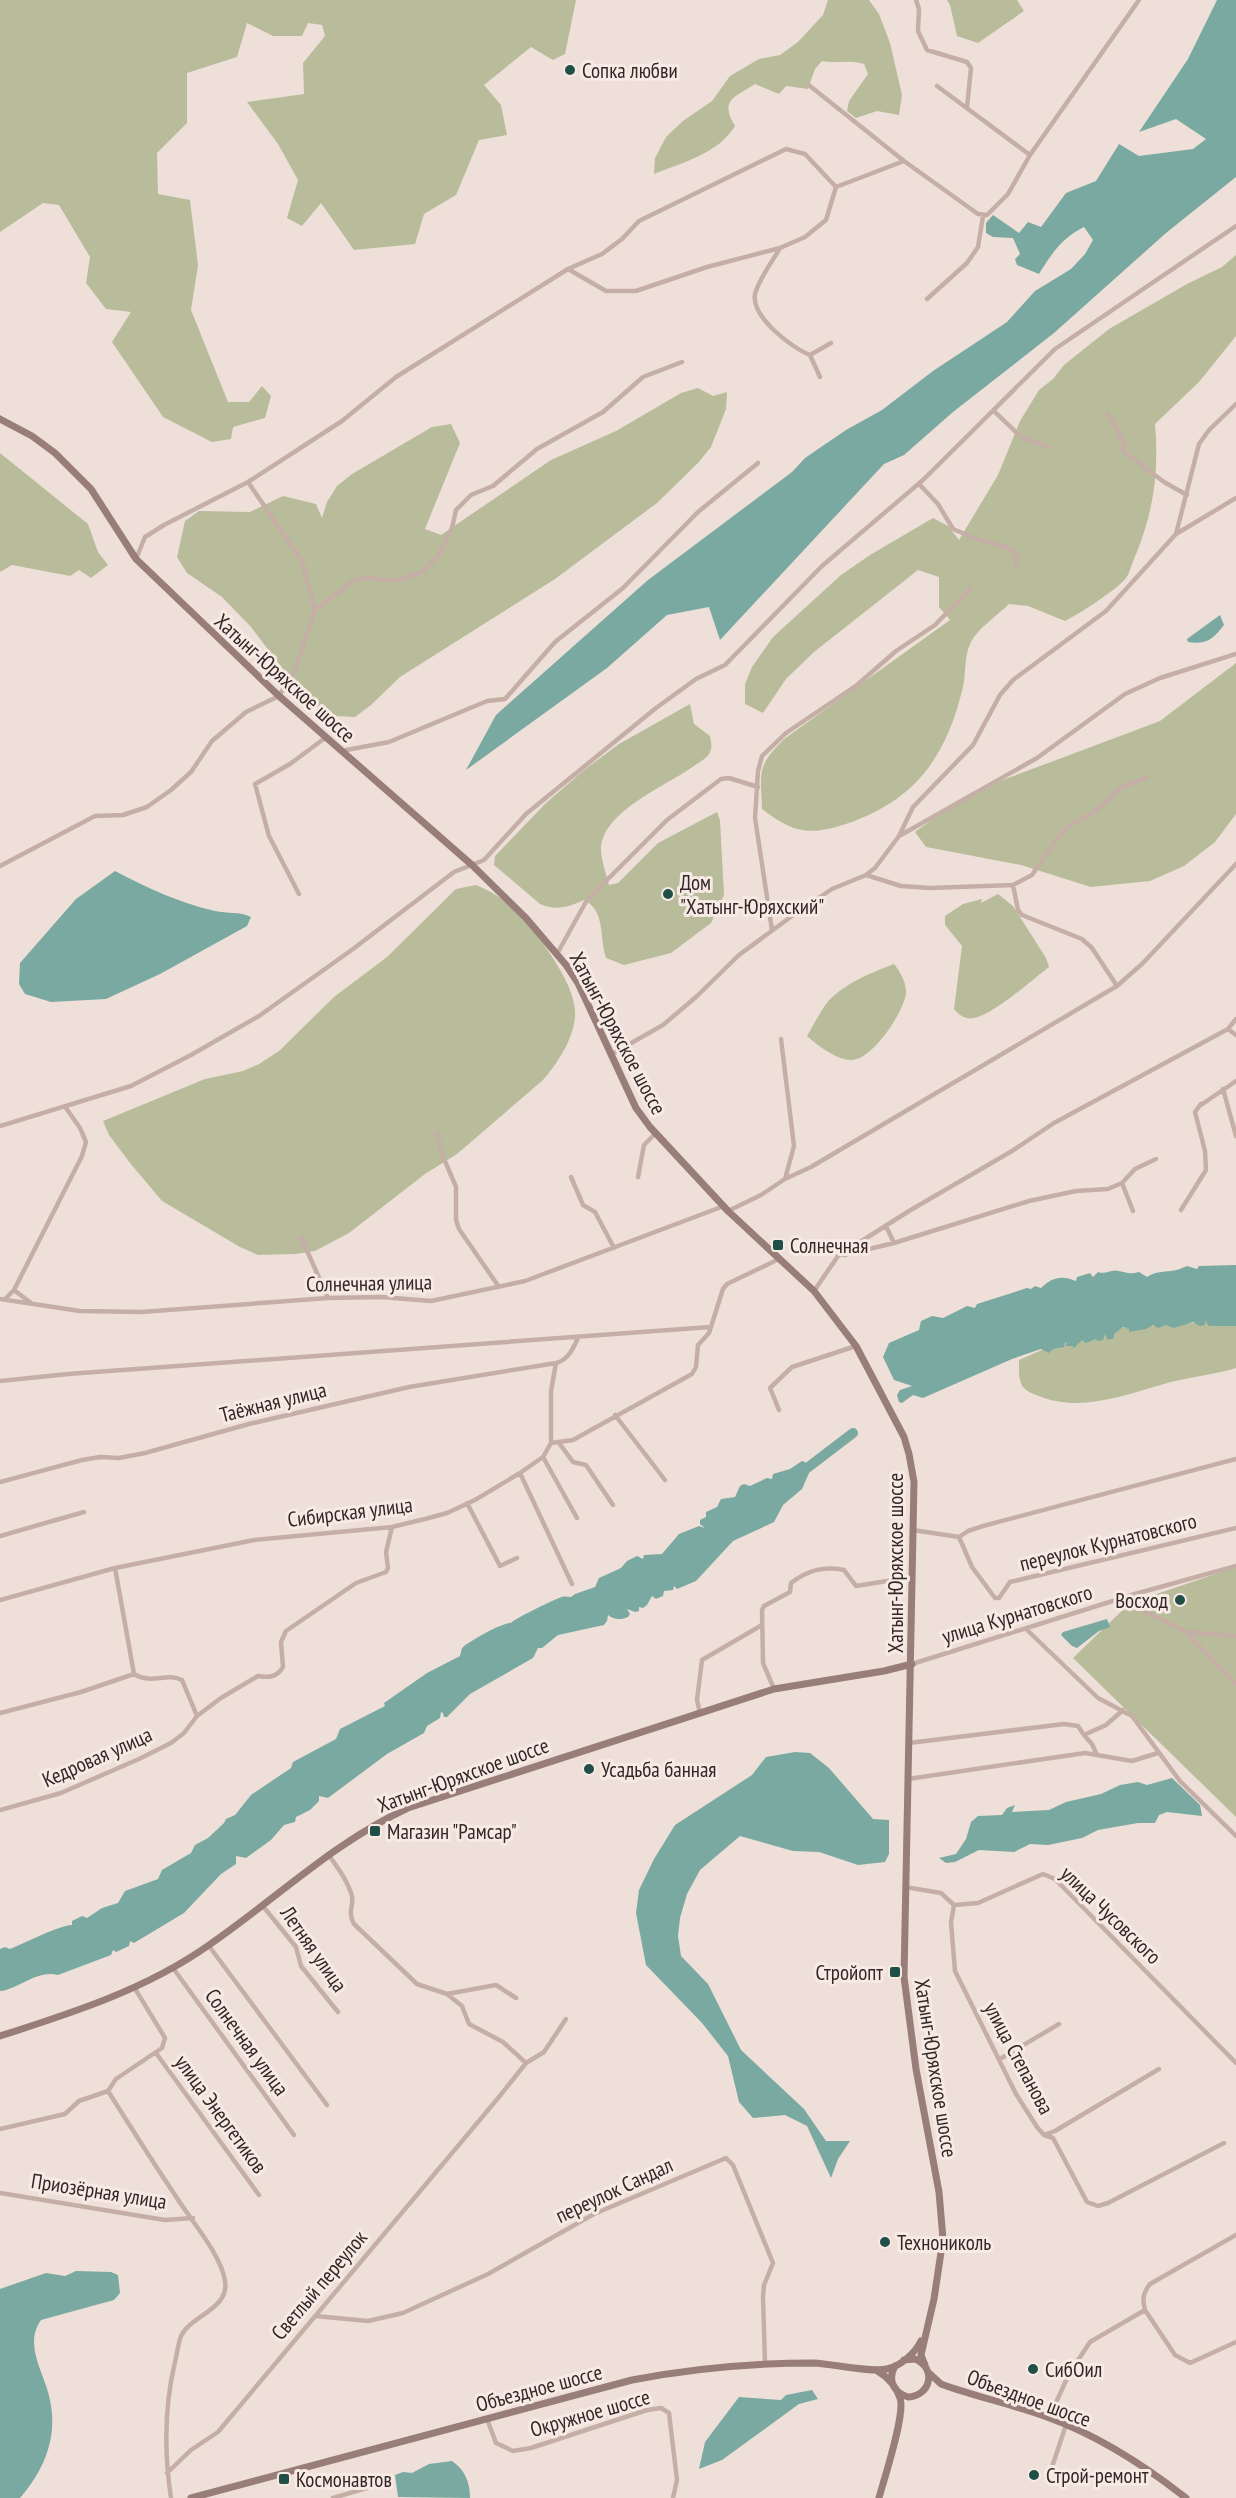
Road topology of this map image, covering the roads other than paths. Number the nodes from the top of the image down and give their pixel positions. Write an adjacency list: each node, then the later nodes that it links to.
1 (916, 0): 5 (street)
2 (1139, 0): 6 (street)
3 (810, 86): 7 (street)
4 (937, 86): 5 (street)
5 (967, 107): 6 (street)
6 (1030, 155): 9 (street)
7 (904, 161): 8 (street); 9 (street)
8 (836, 187): 11 (street); 12 (street)
9 (983, 216): 13 (street)
10 (1236, 226): 19 (street)
11 (780, 248): 12 (street); 15 (street)
12 (568, 269): 24 (street)
13 (927, 299)
14 (831, 342): 15 (street)
15 (810, 356): 17 (street)
16 (682, 362): 32 (street)
17 (820, 377)
18 (1236, 405): 26 (street)
19 (994, 411): 22 (street); 25 (street)
20 (1108, 414): 26 (street)
21 (0, 419): 29 (main road, Хатынг-Юряхское шоссе)
22 (1049, 447)
23 (758, 463): 36 (street)
24 (248, 482): 29 (street); 32 (street)
25 (919, 484): 30 (street); 41 (street)
26 (1187, 495): 28 (street)
27 (1236, 498): 28 (street)
28 (1176, 534): 39 (street)
29 (136, 559): 34 (main road, Хатынг-Юряхское шоссе)
30 (1016, 567)
31 (971, 588): 38 (street)
32 (315, 610): 34 (street)
33 (1236, 654): 39 (street)
34 (279, 696): 35 (main road, Хатынг-Юряхское шоссе); 42 (street)
35 (326, 738): 36 (main road, Хатынг-Юряхское шоссе); 45 (street)
36 (341, 751): 41 (main road, Хатынг-Юряхское шоссе)
37 (1146, 778): 44 (street)
38 (758, 787): 46 (street); 47 (street)
39 (899, 836): 43 (street)
40 (1236, 864): 48 (street, Солнечная улица)
41 (472, 865): 47 (main road, Хатынг-Юряхское шоссе); 56 (street)
42 (0, 866)
43 (866, 875): 44 (street); 46 (street)
44 (1013, 885): 48 (street)
45 (299, 894)
46 (772, 930): 53 (street)
47 (557, 954): 53 (main road, Хатынг-Юряхское шоссе)
48 (1117, 986): 64 (street, Солнечная улица)
49 (1236, 1019): 50 (street)
50 (1228, 1029): 51 (street); 69 (street)
51 (1236, 1035)
52 (782, 1039): 64 (street)
53 (610, 1055): 60 (main road, Хатынг-Юряхское шоссе)
54 (1236, 1081): 55 (street)
55 (1223, 1089): 59 (street); 67 (street)
56 (66, 1108): 57 (street); 76 (street)
57 (0, 1126)
58 (437, 1133): 75 (street)
59 (1236, 1133)
60 (655, 1134): 62 (street); 66 (main road, Хатынг-Юряхское шоссе)
61 (1156, 1160): 65 (street)
62 (638, 1176)
63 (571, 1177): 72 (street)
64 (785, 1179): 66 (street, Солнечная улица)
65 (1122, 1183): 68 (street); 71 (street)
66 (726, 1208): 72 (street, Солнечная улица); 74 (main road, Хатынг-Юряхское шоссе)
67 (1181, 1210)
68 (1133, 1211)
69 (886, 1226): 71 (street); 73 (street)
70 (301, 1237): 78 (street)
71 (894, 1243): 73 (street)
72 (614, 1248): 75 (street, Солнечная улица)
73 (838, 1256): 77 (street)
74 (779, 1259): 77 (main road, Хатынг-Юряхское шоссе); 81 (street)
75 (499, 1287): 78 (street, Солнечная улица)
76 (14, 1290): 79 (street); 80 (street)
77 (814, 1291): 83 (main road, Хатынг-Юряхское шоссе)
78 (328, 1298): 80 (street, Солнечная улица)
79 (2, 1299): 80 (street, Солнечная улица)
80 (33, 1305)
81 (710, 1327): 82 (street); 87 (street)
82 (578, 1338): 84 (street); 85 (street)
83 (856, 1346): 86 (street); 101 (main road, Хатынг-Юряхское шоссе)
84 (556, 1363): 88 (street); 94 (street, Таёжная улица)
85 (0, 1381)
86 (779, 1410)
87 (615, 1415): 89 (street); 93 (street)
88 (551, 1443): 89 (street); 90 (street, Сибирская улица)
89 (559, 1443): 96 (street)
90 (543, 1457): 92 (street, Сибирская улица); 98 (street)
91 (1236, 1459): 103 (street)
92 (520, 1473): 95 (street, Сибирская улица); 108 (street)
93 (665, 1480)
94 (0, 1482)
95 (467, 1503): 99 (street, Сибирская улица); 104 (street)
96 (613, 1505)
97 (84, 1512): 102 (street)
98 (577, 1518)
99 (392, 1527): 106 (street, Сибирская улица); 122 (street, Кедровая улица)
100 (1236, 1528): 103 (street, переулок Курнатовского)
101 (913, 1530): 103 (street); 107 (main road, Хатынг-Юряхское шоссе)
102 (0, 1536)
103 (959, 1537)
104 (517, 1558)
105 (1236, 1566): 109 (street, улица Курнатовского)
106 (115, 1568): 110 (street, Сибирская улица); 116 (street)
107 (912, 1577): 111 (street); 115 (main road, Хатынг-Юряхское шоссе)
108 (572, 1584)
109 (1135, 1594): 112 (street, улица Курнатовского); 113 (street)
110 (0, 1600)
111 (762, 1625): 118 (street); 121 (street)
112 (1026, 1629): 115 (street, улица Курнатовского); 119 (street)
113 (1186, 1632): 114 (street); 117 (street)
114 (1236, 1636)
115 (912, 1664): 118 (main road, Хатынг-Юряхское шоссе); 124 (main road, Хатынг-Юряхское шоссе)
116 (134, 1674): 120 (street); 122 (street)
117 (1236, 1684)
118 (774, 1689): 121 (main road, Хатынг-Юряхское шоссе)
119 (1123, 1710): 123 (street); 126 (street)
120 (0, 1713)
121 (700, 1713): 130 (main road, Хатынг-Юряхское шоссе)
122 (197, 1716): 128 (street, Кедровая улица)
123 (1084, 1735): 124 (street); 125 (street)
124 (909, 1743): 127 (main road, Хатынг-Юряхское шоссе)
125 (1096, 1753): 126 (street); 127 (street)
126 (1158, 1753): 129 (street)
127 (908, 1779): 131 (main road, Хатынг-Юряхское шоссе)
128 (0, 1810)
129 (1236, 1836)
130 (328, 1854): 132 (main road, Хатынг-Юряхское шоссе); 137 (street)
131 (905, 1887): 133 (street); 160 (main road, Хатынг-Юряхское шоссе)
132 (262, 1905): 134 (main road, Хатынг-Юряхское шоссе); 139 (street, Летняя улица)
133 (954, 1905): 144 (street, улица Степанова); 146 (street, улица Чусовского)
134 (209, 1946): 135 (main road, Хатынг-Юряхское шоссе); 149 (street, Солнечная улица)
135 (173, 1968): 136 (main road, Хатынг-Юряхское шоссе); 151 (street, Солнечная улица)
136 (134, 1987): 142 (main road, Хатынг-Юряхское шоссе); 143 (street)
137 (447, 1994): 138 (street); 145 (street)
138 (516, 1998)
139 (338, 2012)
140 (566, 2019): 145 (street, Светлый переулок)
141 (1059, 2024): 144 (street)
142 (0, 2036)
143 (156, 2053): 148 (street); 155 (street, улица Энергетиков)
144 (1000, 2059): 152 (street, улица Степанова)
145 (526, 2063): 159 (street, Светлый переулок)
146 (1236, 2063)
147 (1159, 2069): 152 (street)
148 (108, 2091): 150 (street); 156 (street)
149 (327, 2105)
150 (0, 2129)
151 (294, 2135)
152 (1044, 2135): 153 (street, улица Степанова)
153 (1224, 2143)
154 (0, 2193): 156 (street, Приозёрная улица)
155 (259, 2195)
156 (193, 2218): 176 (street)
157 (1236, 2235): 158 (street)
158 (1145, 2310): 161 (street); 172 (street)
159 (315, 2316): 163 (street, переулок Сандал); 176 (street, Светлый переулок)
160 (925, 2332): 162 (main road, Хатынг-Юряхское шоссе); 165 (main road, Хатынг-Юряхское шоссе)
161 (1236, 2342)
162 (904, 2360): 164 (main road); 165 (main road)
163 (765, 2363): 166 (main road, Объездное шоссе); 173 (main road, Объездное шоссе)
164 (897, 2364): 166 (main road, Объездное шоссе); 168 (main road)
165 (925, 2365): 167 (main road)
166 (874, 2369): 168 (main road)
167 (929, 2373): 169 (main road, Объездное шоссе); 170 (main road)
168 (894, 2388): 170 (main road); 171 (main road)
169 (952, 2388): 170 (main road, Объездное шоссе); 172 (main road, Объездное шоссе)
170 (923, 2392): 171 (main road)
171 (901, 2414): 182 (main road)
172 (1048, 2418): 174 (main road, Объездное шоссе)
173 (487, 2419): 179 (main road, Объездное шоссе); 181 (street, Окружное шоссе)
174 (1066, 2425): 175 (street); 183 (main road, Объездное шоссе)
175 (1053, 2464)
176 (167, 2473): 178 (street)
177 (377, 2485): 180 (street)
178 (171, 2498)
179 (191, 2498)
180 (333, 2498)
181 (673, 2498)
182 (879, 2498)
183 (1186, 2498)

